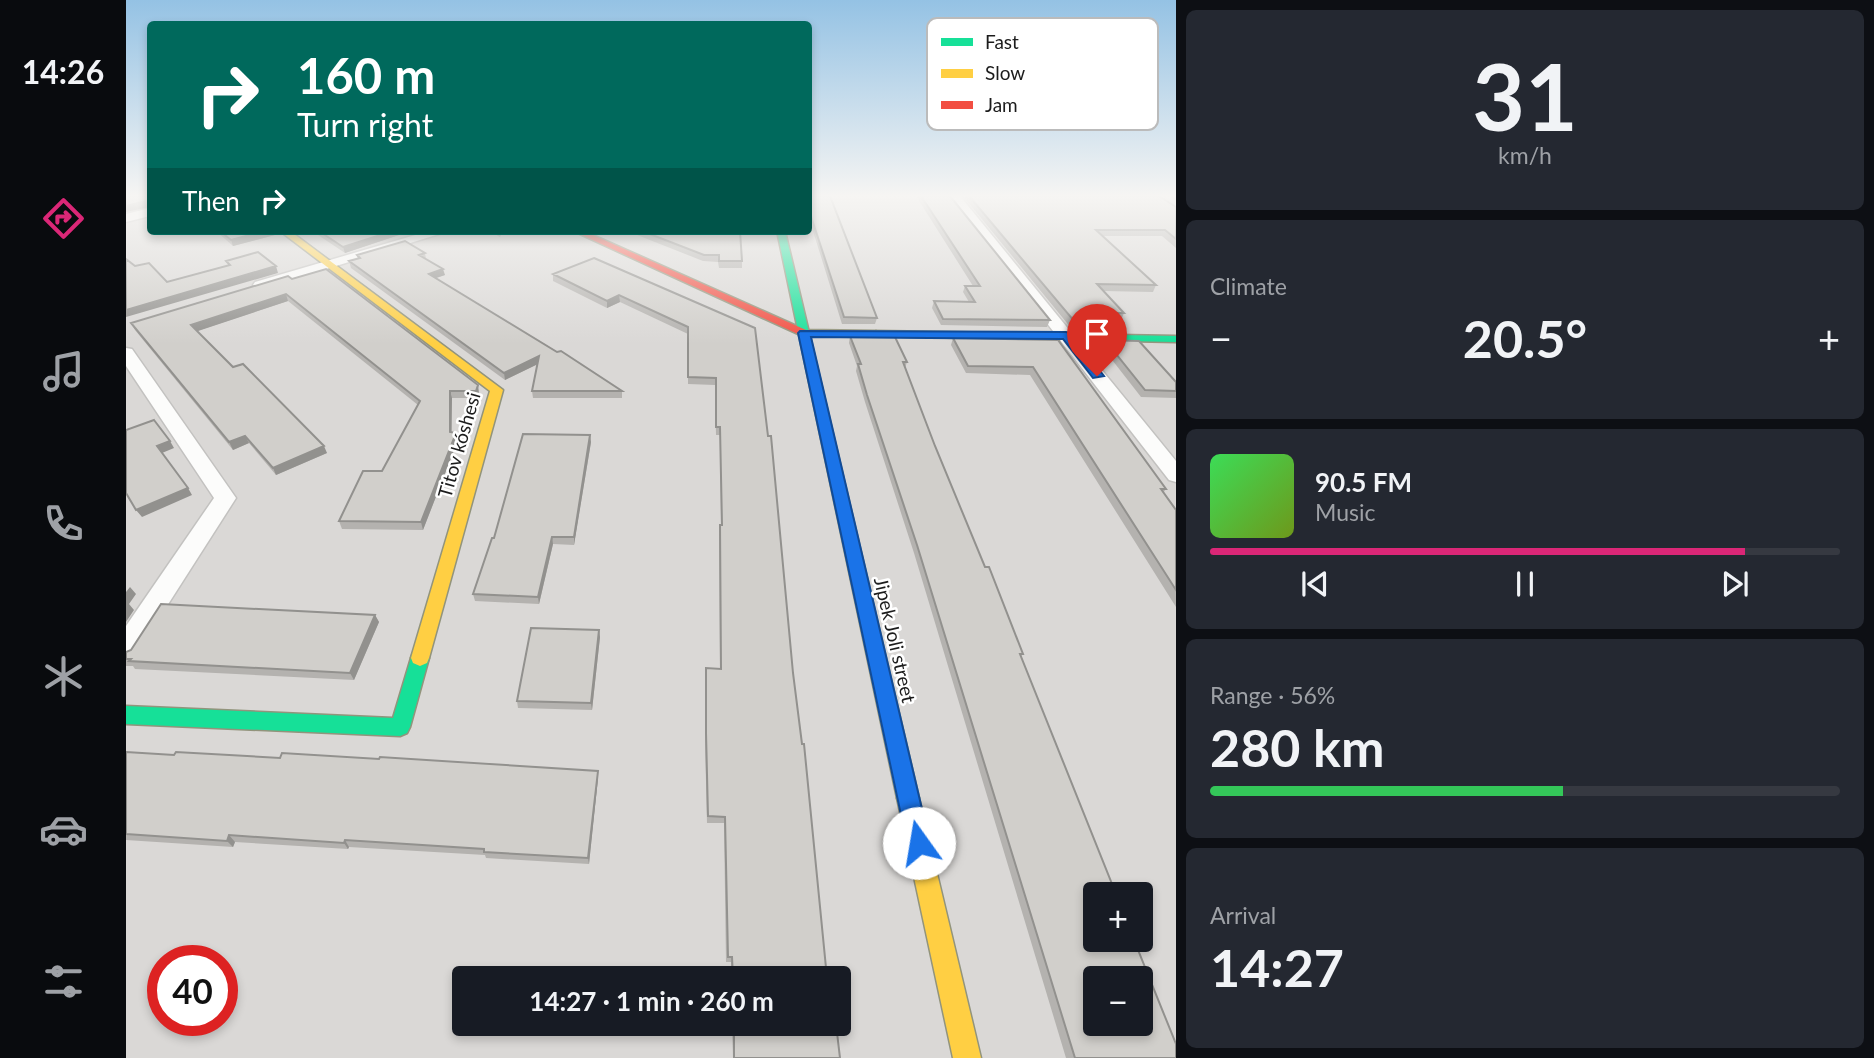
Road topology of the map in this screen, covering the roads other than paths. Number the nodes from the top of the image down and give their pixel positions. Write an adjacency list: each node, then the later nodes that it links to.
1 (304, 245): 6 (street, Titov kóshesi)
2 (394, 245): 6 (street)
3 (609, 245): 8 (street)
4 (784, 245): 8 (street, Jipek Joli street)
5 (993, 245): 9 (street)
6 (331, 264): 7 (street); 14 (street, Titov kóshesi)
7 (241, 291)
8 (804, 333): 9 (street); 15 (street, Jipek Joli street)
9 (1066, 336): 10 (street); 12 (street)
10 (1176, 339)
11 (126, 353): 13 (street)
12 (1176, 475)
13 (126, 648)
14 (126, 715)
15 (967, 1058)

